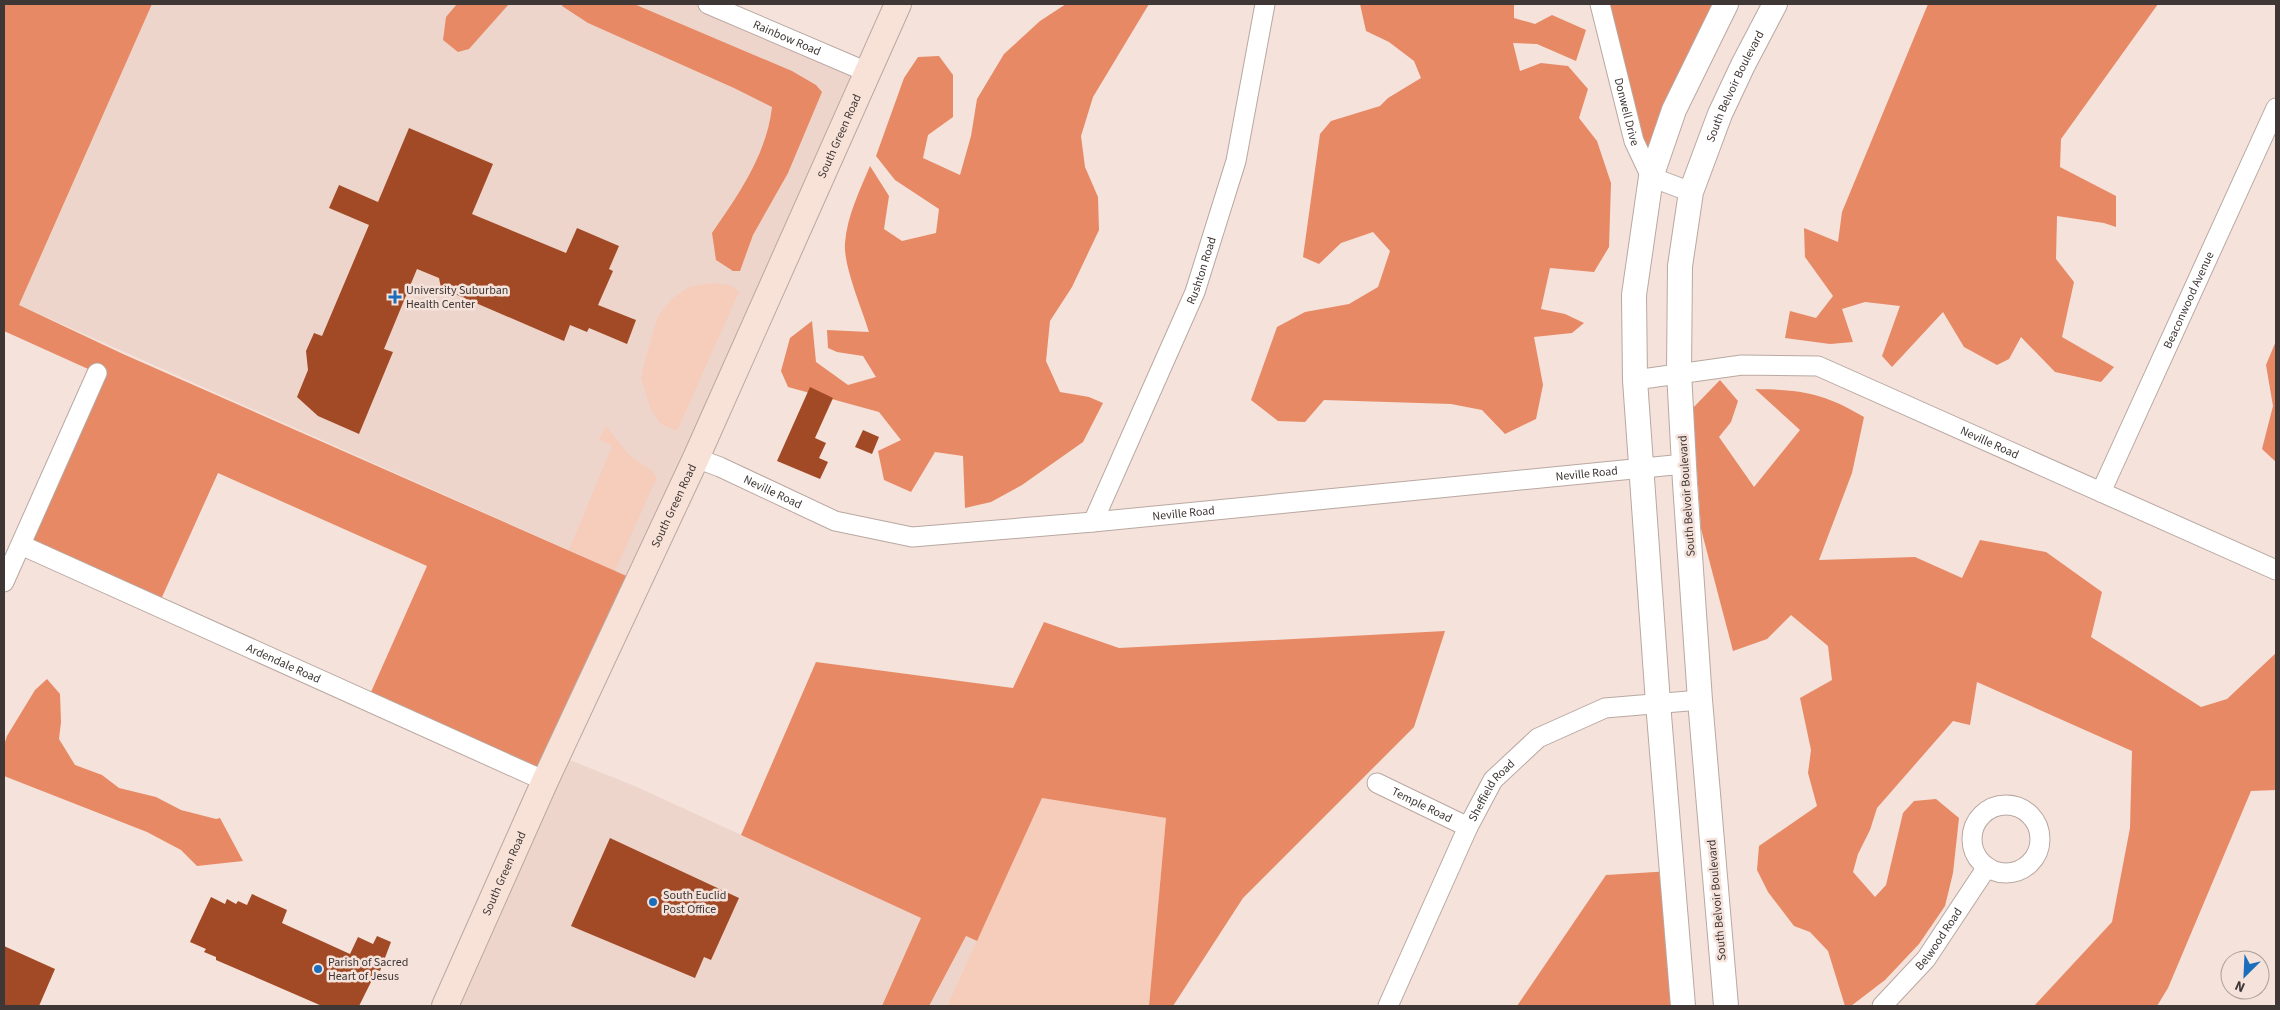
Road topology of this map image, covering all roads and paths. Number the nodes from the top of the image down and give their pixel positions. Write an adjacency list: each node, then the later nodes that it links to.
1 (708, 4): 7 (street, Rainbow Road)
2 (898, 4): 7 (main road, South Green Road)
3 (1265, 4): 18 (street, Rushton Road)
4 (1600, 4): 9 (street, Donwell Drive)
5 (1726, 4): 9 (street)
6 (1775, 4): 10 (street, South Belvoir Boulevard)
7 (867, 72): 14 (main road, South Green Road)
8 (2276, 108): 17 (street, Beaconwood Avenue)
9 (1651, 177): 10 (street); 13 (street)
10 (1691, 192): 11 (street, South Belvoir Boulevard)
11 (1679, 372): 13 (street, Neville Road); 15 (street, South Belvoir Boulevard); 17 (street, Neville Road)
12 (97, 373): 19 (street)
13 (1635, 380): 16 (street)
14 (696, 458): 18 (street, Neville Road); 24 (main road, South Green Road)
15 (1684, 464): 16 (street, Neville Road); 22 (street, South Belvoir Boulevard)
16 (1642, 468): 18 (street, Neville Road); 23 (street)
17 (2101, 492): 20 (street, Neville Road)
18 (1093, 522)
19 (21, 545): 21 (street); 24 (street, Ardendale Road)
20 (2276, 570)
21 (4, 582)
22 (1700, 700): 23 (street, Sheffield Road); 31 (street, South Belvoir Boulevard)
23 (1658, 703): 26 (street, Sheffield Road); 30 (street)
24 (545, 781): 28 (main road, South Green Road)
25 (1377, 784): 26 (street, Temple Road)
26 (1468, 827): 29 (street, Sheffield Road)
27 (1987, 867): 32 (street, Belwood Road)
28 (445, 1006)
29 (1388, 1006)
30 (1683, 1006)
31 (1726, 1006)
32 (1882, 1006)

